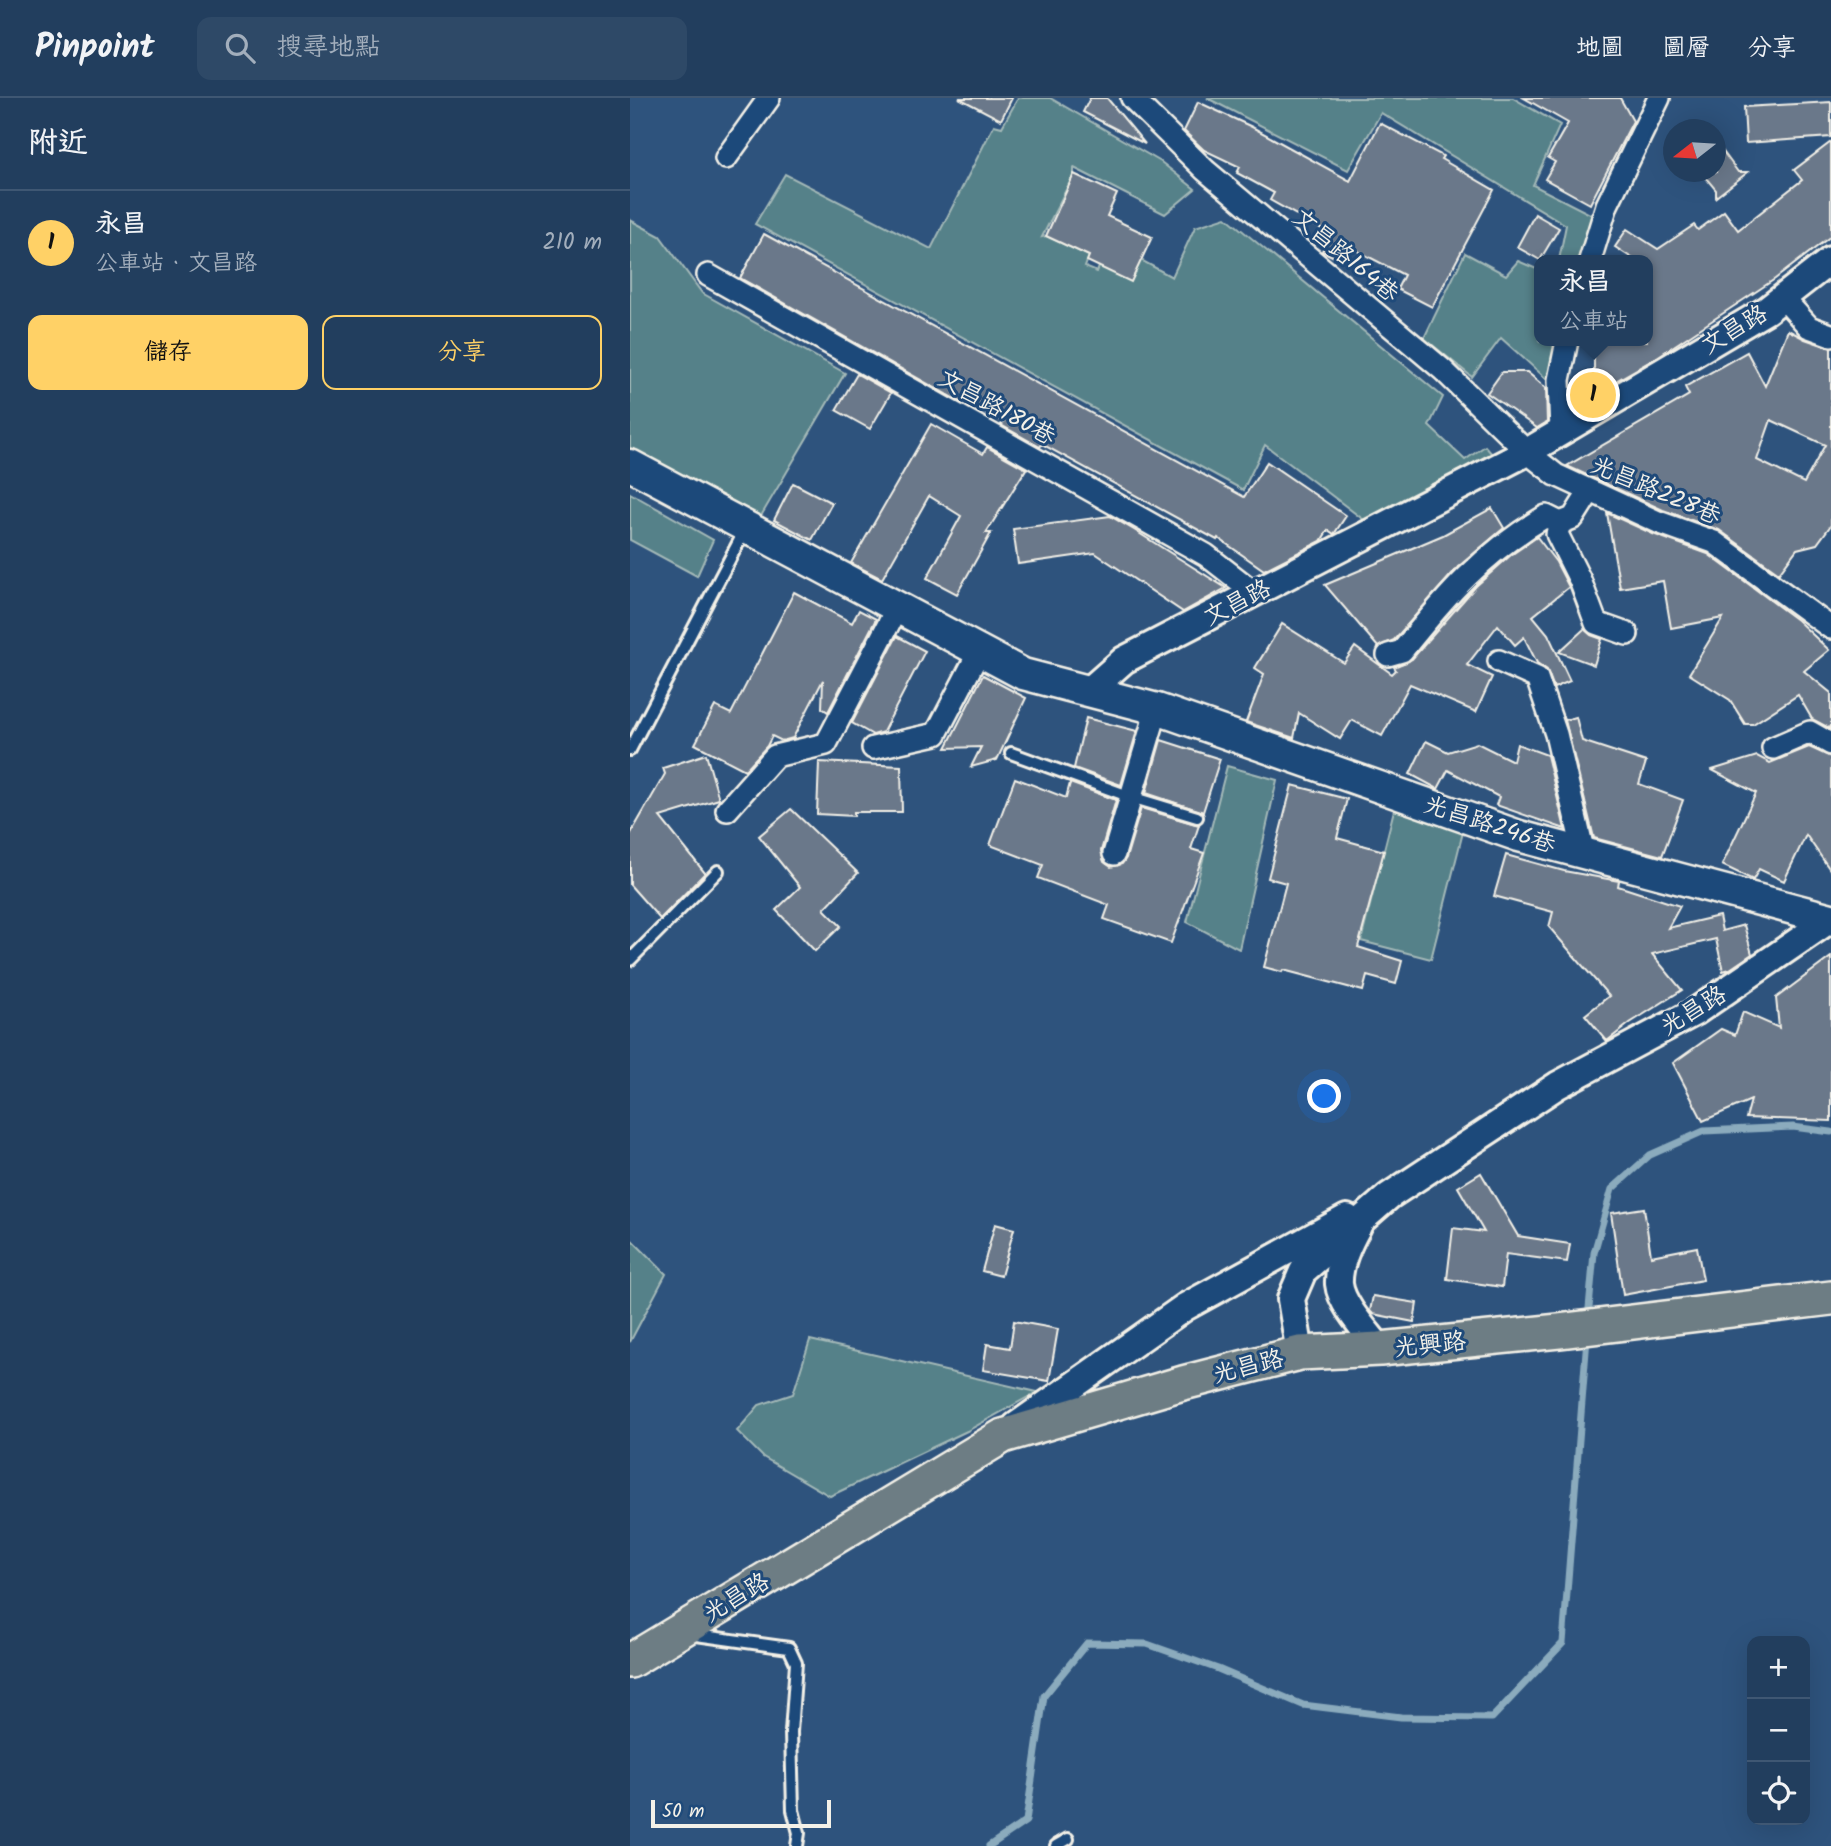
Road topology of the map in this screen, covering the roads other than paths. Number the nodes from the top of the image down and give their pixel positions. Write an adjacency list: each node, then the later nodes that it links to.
1 (769, 98): 4 (street)
2 (1132, 98): 12 (street, 文昌路164巷)
3 (1659, 98): 5 (street)
4 (726, 158)
5 (1592, 255)
6 (1831, 260): 8 (street, 文昌路)
7 (708, 275): 17 (street, 文昌路180巷)
8 (1783, 298): 9 (street); 11 (street, 文昌路)
9 (1831, 335)
10 (1566, 346): 11 (street)
11 (1561, 431): 12 (street, 文昌路)
12 (1527, 452): 14 (street, 光昌路228巷); 17 (street, 文昌路)
13 (630, 466): 16 (main road)
14 (1590, 491): 15 (street); 19 (street, 光昌路228巷)
15 (1560, 523): 20 (street); 22 (street)
16 (747, 526): 18 (main road); 29 (lane)
17 (1255, 593): 24 (street, 文昌路)
18 (897, 608): 21 (main road); 32 (street)
19 (1831, 628)
20 (1627, 634)
21 (980, 650): 24 (main road); 27 (street)
22 (1388, 655)
23 (1499, 661): 35 (street)
24 (1090, 690): 25 (main road, 光昌路246巷)
25 (1157, 709): 31 (street); 35 (main road, 光昌路246巷)
26 (1831, 744): 28 (street)
27 (873, 748)
28 (1773, 748)
29 (630, 750)
30 (1011, 753): 31 (lane)
31 (1131, 797): 33 (lane); 34 (street)
32 (727, 810)
33 (1196, 817)
34 (1114, 854)
35 (1584, 854): 37 (main road, 光昌路246巷)
36 (718, 871): 38 (lane)
37 (1830, 920): 39 (street, 光昌路)
38 (630, 960)
39 (1389, 1196): 41 (street); 42 (street, 光昌路); 43 (street)
40 (1831, 1298): 41 (main road, 光興路)
41 (1380, 1349): 42 (main road, 光興路)
42 (1300, 1353): 43 (main road, 光昌路)
43 (1003, 1436): 44 (main road, 光昌路)
44 (676, 1632): 45 (main road, 光昌路); 47 (lane)
45 (630, 1661)
46 (1068, 1839): 48 (lane)
47 (797, 1846)
48 (1056, 1846)

